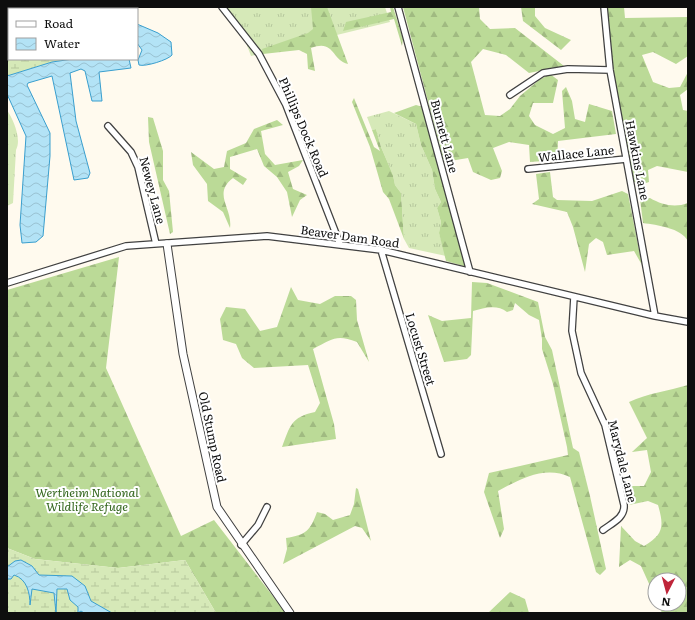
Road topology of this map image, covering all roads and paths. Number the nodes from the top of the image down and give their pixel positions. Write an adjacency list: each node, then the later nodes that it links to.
1 (222, 7): 11 (street, Phillips Dock Road)
2 (398, 7): 13 (street, Burnett Lane)
3 (604, 7): 4 (street, Hawkins Lane)
4 (610, 70): 5 (street); 7 (street, Hawkins Lane)
5 (510, 95)
6 (108, 126): 9 (street, Newey Lane)
7 (626, 159): 8 (street, Wallace Lane); 16 (street, Hawkins Lane)
8 (528, 169)
9 (156, 244): 10 (street, Beaver Dam Road); 14 (street, Beaver Dam Road)
10 (167, 244): 11 (street, Beaver Dam Road); 21 (street, Old Stump Road)
11 (340, 244): 12 (street, Beaver Dam Road)
12 (380, 250): 13 (street, Beaver Dam Road); 18 (street, Locust Street)
13 (470, 272): 15 (street, Beaver Dam Road)
14 (7, 283)
15 (574, 297): 16 (street, Beaver Dam Road); 20 (street, Marydale Lane)
16 (655, 316): 17 (street, Beaver Dam Road)
17 (688, 322)
18 (441, 454)
19 (267, 507): 21 (street)
20 (603, 530)
21 (241, 546): 22 (street, Old Stump Road)
22 (290, 613)

